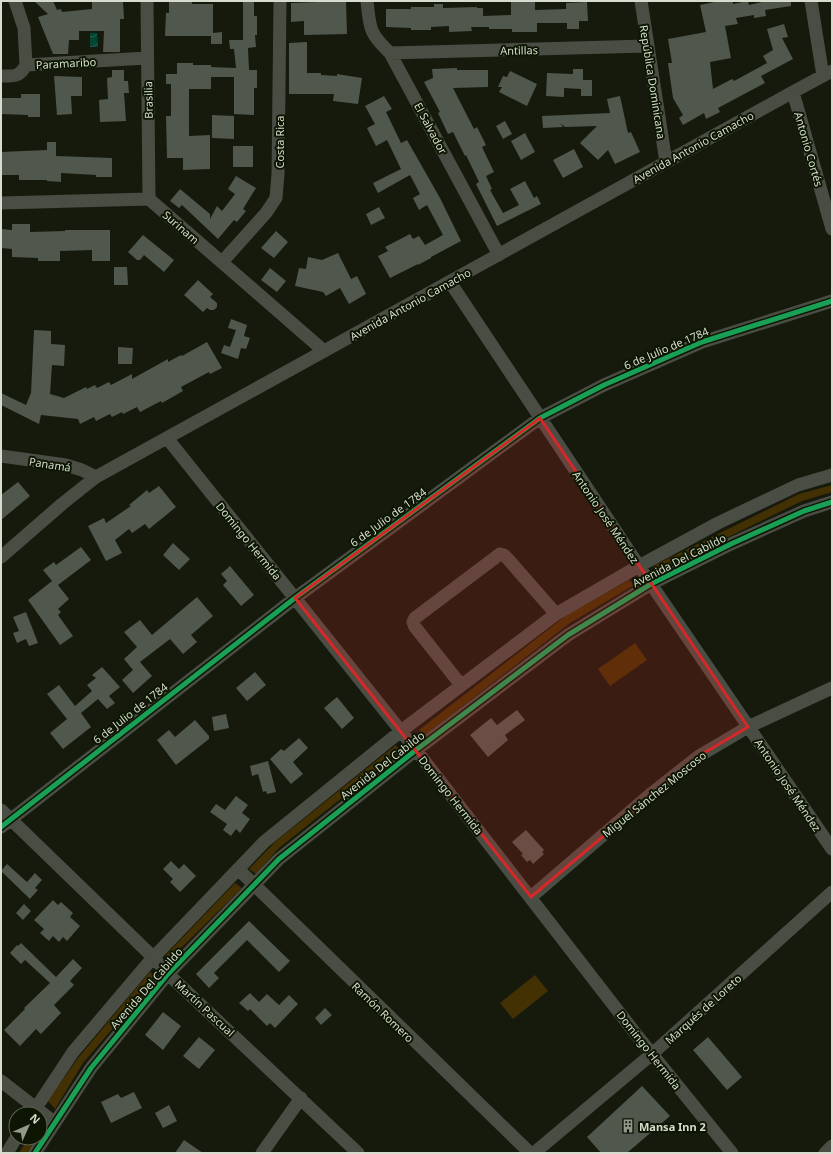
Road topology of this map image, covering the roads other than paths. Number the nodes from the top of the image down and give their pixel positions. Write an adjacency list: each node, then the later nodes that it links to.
1 (15, 1): 10 (street, Paramaribo)
2 (147, 1): 9 (street, Brasilia)
3 (280, 1): 19 (street, Costa Rica)
4 (367, 1): 8 (street, El Salvador)
5 (641, 1): 7 (street, República Dominicana)
6 (810, 1): 11 (street)
7 (647, 46): 8 (street, Antillas); 14 (street, República Dominicana)
8 (390, 53): 18 (street, El Salvador)
9 (147, 58): 10 (street, Paramaribo); 15 (street, Brasilia)
10 (26, 65): 12 (street)
11 (828, 74): 13 (street, Avenida Antonio Camacho)
12 (1, 76)
13 (793, 92): 14 (street, Avenida Antonio Camacho); 17 (street, Antonio Cortés)
14 (666, 162): 18 (street, Avenida Antonio Camacho)
15 (149, 199): 16 (street); 19 (street, Surinam)
16 (1, 203)
17 (832, 230)
18 (499, 255): 20 (street, Avenida Antonio Camacho)
19 (222, 262): 22 (street, Surinam)
20 (450, 282): 22 (street, Avenida Antonio Camacho); 23 (street, Antonio José Méndez)
21 (832, 301): 23 (street, 6 de Julio de 1784)
22 (324, 351): 24 (street, Avenida Antonio Camacho)
23 (540, 418): 30 (street, Antonio José Méndez); 32 (street, 6 de Julio de 1784)
24 (167, 438): 27 (street, Avenida Antonio Camacho); 32 (street, Domingo Hermida)
25 (1, 456): 27 (street, Panamá)
26 (832, 475): 30 (street, Avenida Del Cabildo)
27 (96, 478): 29 (street, Avenida Antonio Camacho)
28 (832, 502): 31 (street, Avenida Del Cabildo)
29 (1, 557)
30 (639, 566): 31 (street, Antonio José Méndez); 33 (street, Avenida Del Cabildo)
31 (651, 584): 36 (street, Antonio José Méndez); 38 (street, Avenida Del Cabildo)
32 (295, 598): 37 (street, Domingo Hermida); 40 (street, 6 de Julio de 1784)
33 (556, 614): 34 (street, Avenida Del Cabildo); 34 (street)
34 (461, 685): 37 (street, Avenida Del Cabildo)
35 (832, 688): 36 (street, Miguel Sánchez Moscoso)
36 (748, 726): 41 (street, Antonio José Méndez); 45 (street, Miguel Sánchez Moscoso)
37 (401, 731): 38 (street, Domingo Hermida); 42 (street, Avenida Del Cabildo)
38 (416, 750): 43 (street, Avenida Del Cabildo); 45 (street, Domingo Hermida)
39 (1, 810): 40 (street, Martín Pascual)
40 (6, 823): 46 (street, Martín Pascual)
41 (832, 850)
42 (238, 870): 43 (street, Ramón Romero); 46 (street, Avenida Del Cabildo)
43 (253, 886): 47 (street, Avenida Del Cabildo); 59 (street, Ramón Romero)
44 (832, 892): 48 (street, Marqués de Loreto)
45 (531, 898): 48 (street, Domingo Hermida)
46 (154, 958): 47 (street, Martín Pascual); 52 (street, Avenida Del Cabildo)
47 (168, 974): 50 (street, Martín Pascual); 54 (street, Avenida Del Cabildo)
48 (652, 1054): 60 (street, Marqués de Loreto); 61 (street, Domingo Hermida)
49 (1, 1081): 51 (street)
50 (301, 1098): 57 (street); 58 (street, Martín Pascual)
51 (28, 1106)
52 (37, 1106)
53 (48, 1119): 54 (street)
54 (55, 1123): 56 (street, Avenida Del Cabildo)
55 (832, 1146): 62 (street)
56 (35, 1153)
57 (262, 1153)
58 (358, 1153)
59 (530, 1153)
60 (534, 1153)
61 (732, 1153)
62 (825, 1153)

